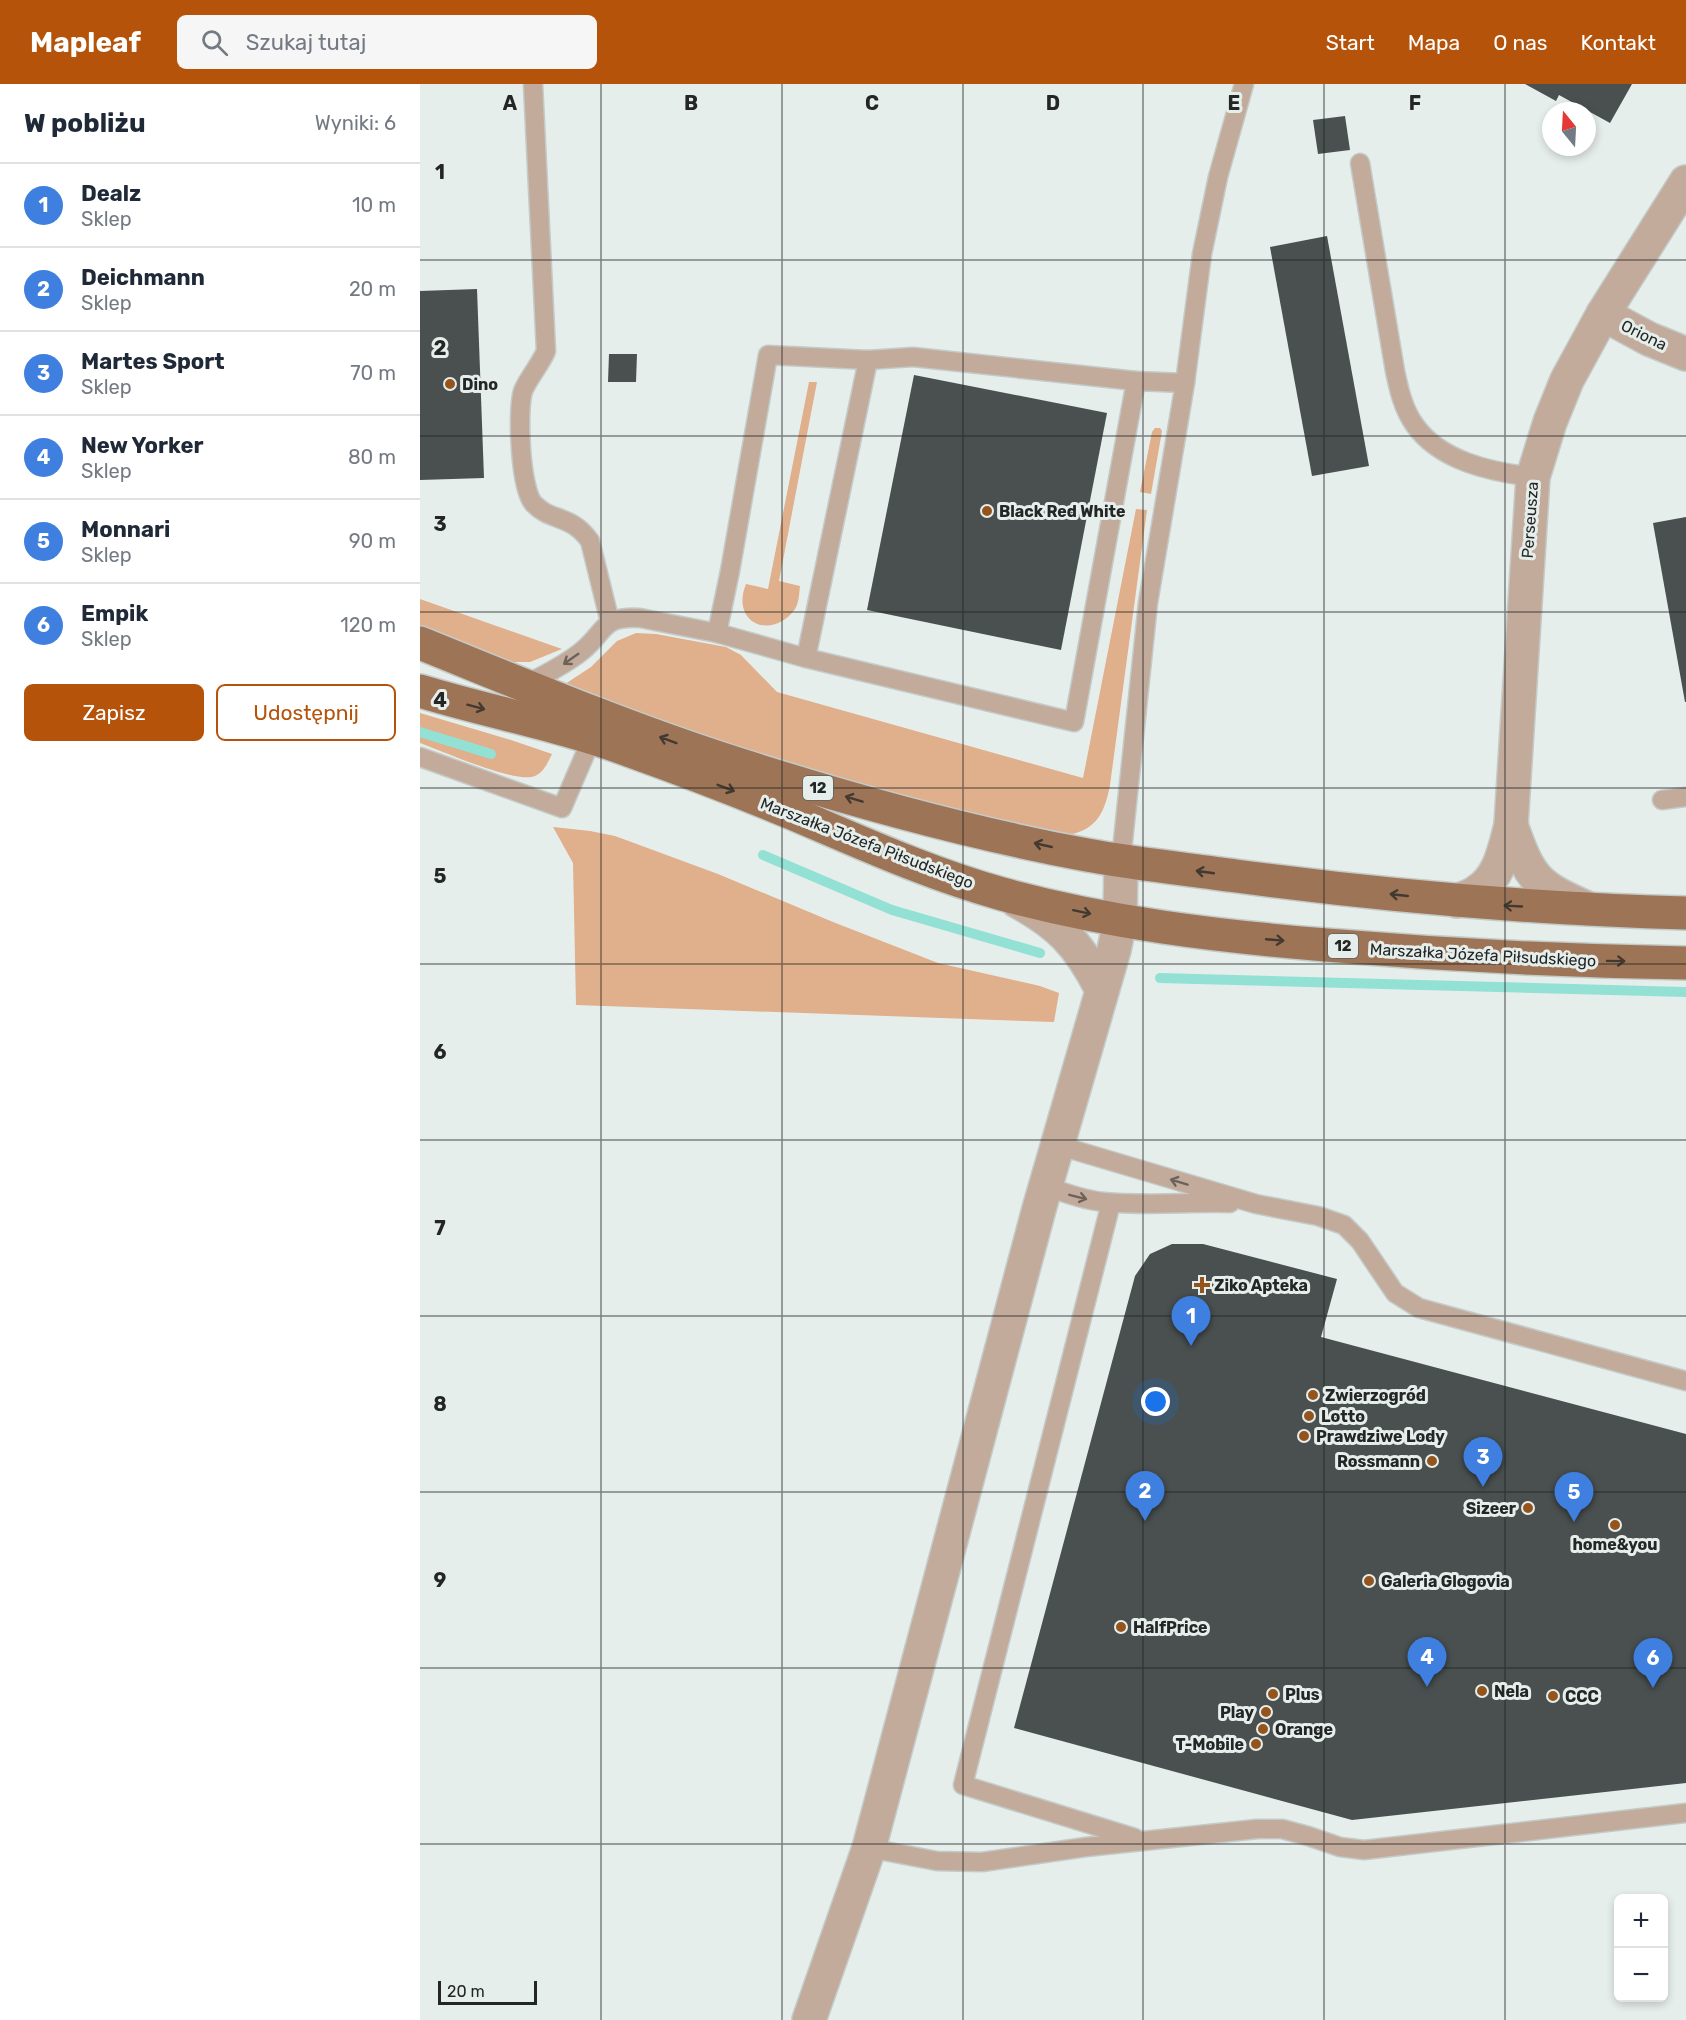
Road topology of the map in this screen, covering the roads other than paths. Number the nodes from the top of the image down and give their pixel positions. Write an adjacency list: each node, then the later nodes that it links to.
1 (532, 84): 11 (lane)
2 (1244, 84): 9 (lane)
3 (1360, 163): 10 (lane)
4 (1682, 192): 5 (street, Perseusza)
5 (1603, 314): 6 (street, Oriona); 10 (street, Perseusza)
6 (1686, 354)
7 (868, 360): 8 (lane); 12 (lane); 14 (lane)
8 (1136, 381): 9 (lane); 14 (lane)
9 (1185, 383): 22 (lane)
10 (1533, 477): 21 (street, Perseusza)
11 (609, 622): 12 (lane); 15 (lane, one-way to 15)
12 (717, 633): 14 (lane)
13 (420, 643): 15 (main road, Marszałka Józefa Piłsudskiego / 12)
14 (806, 658)
15 (525, 685): 22 (main road, Marszałka Józefa Piłsudskiego / 12, one-way to 15)
16 (420, 691): 17 (main road, Marszałka Józefa Piłsudskiego / 12, one-way to 17)
17 (592, 738): 18 (lane); 23 (main road, Marszałka Józefa Piłsudskiego / 12, one-way to 23)
18 (420, 757)
19 (1686, 797): 20 (lane)
20 (1662, 800)
21 (1511, 825): 24 (street, Perseusza); 25 (street, Perseusza)
22 (1121, 860): 24 (main road, Marszałka Józefa Piłsudskiego / 12, one-way to 22); 27 (street)
23 (1004, 894): 27 (main road, Marszałka Józefa Piłsudskiego / 12, one-way to 27); 29 (street)
24 (1457, 901): 25 (main road, Marszałka Józefa Piłsudskiego / 12, one-way to 24)
25 (1592, 910): 26 (main road, Marszałka Józefa Piłsudskiego / 12)
26 (1686, 913)
27 (1120, 921): 28 (main road, Marszałka Józefa Piłsudskiego / 12, one-way to 28); 29 (street)
28 (1686, 963)
29 (1101, 988): 30 (street)
30 (1057, 1145): 31 (street); 33 (lane, one-way to 30)
31 (1046, 1186): 32 (lane, one-way to 32); 37 (street)
32 (1111, 1203): 33 (lane); 36 (lane)
33 (1256, 1204): 34 (lane)
34 (1686, 1381)
35 (1686, 1814): 36 (lane)
36 (1142, 1841): 37 (lane)
37 (869, 1848): 38 (street)
38 (808, 2020)

